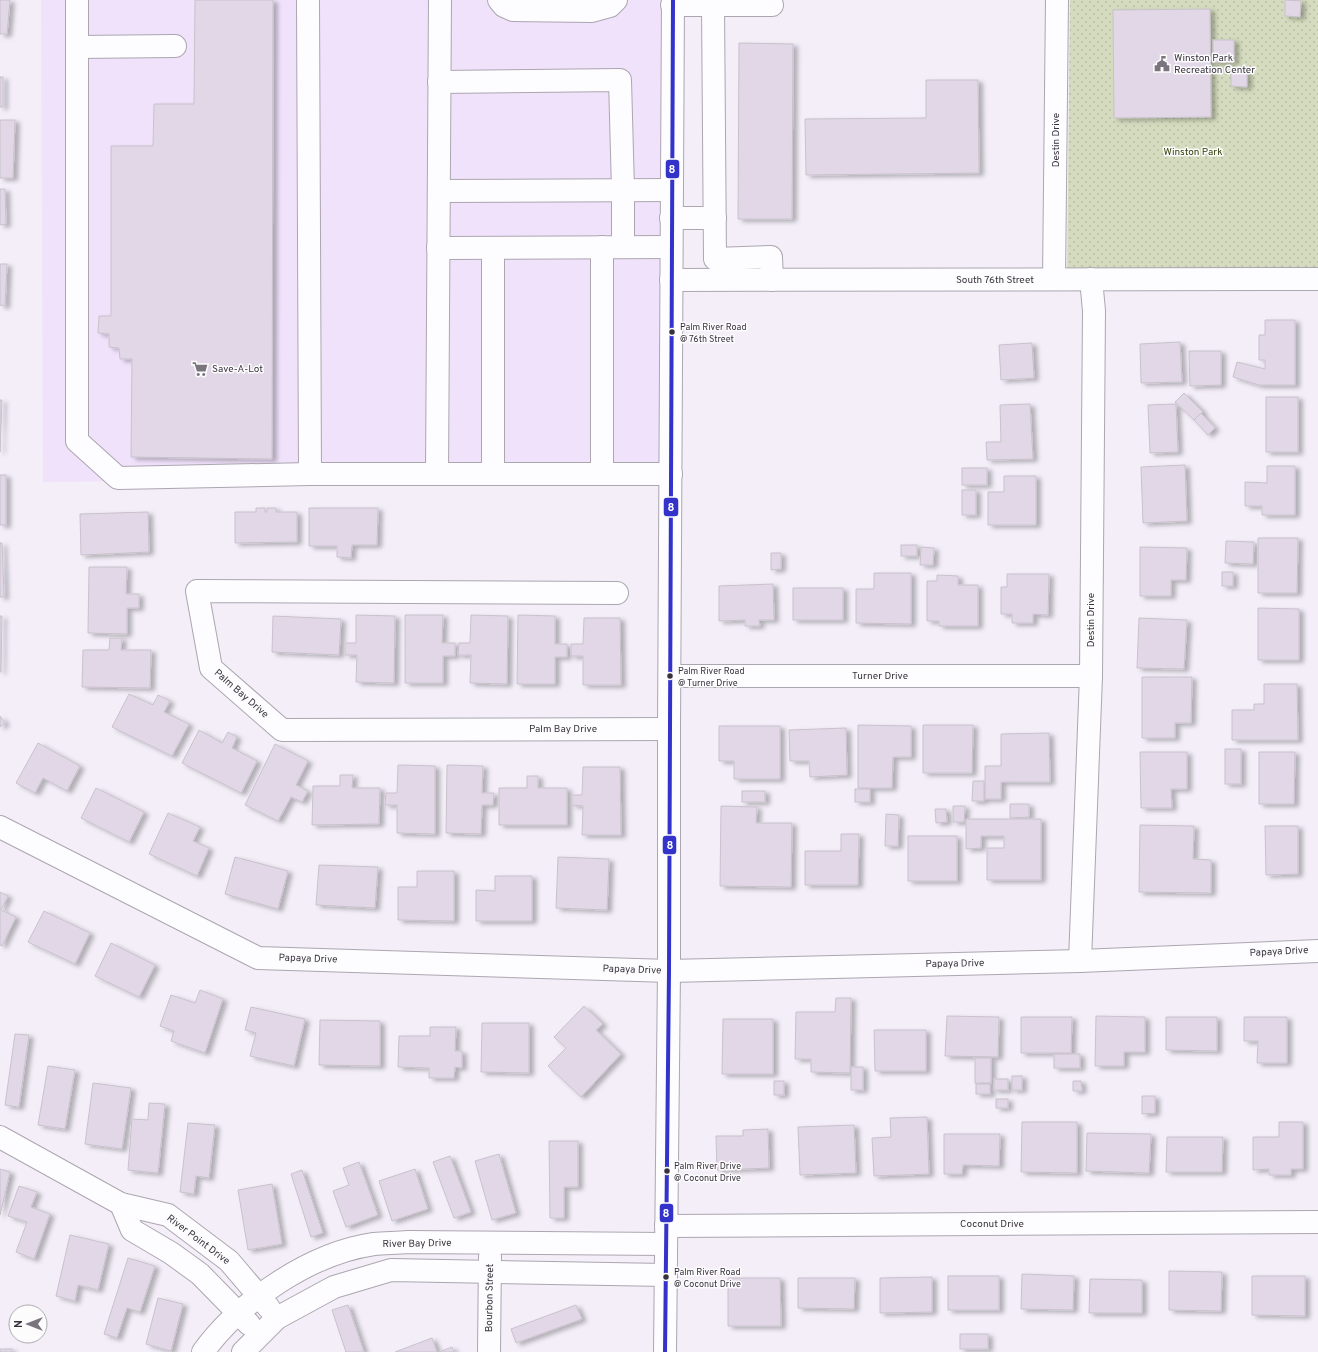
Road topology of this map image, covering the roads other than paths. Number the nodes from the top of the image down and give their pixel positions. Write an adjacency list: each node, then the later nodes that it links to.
1 (77, 0): 11 (street)
2 (308, 0): 27 (street)
3 (440, 0): 12 (street)
4 (499, 0): 5 (street)
5 (616, 0)
6 (1056, 0): 25 (street, Destin Drive)
7 (672, 2): 8 (street); 15 (street)
8 (713, 5): 9 (street); 17 (street)
9 (772, 5)
10 (175, 46): 11 (street)
11 (77, 47): 27 (street)
12 (439, 82): 13 (street); 14 (street)
13 (438, 190): 14 (street); 20 (street)
14 (623, 190): 15 (street); 18 (street)
15 (672, 190): 16 (street)
16 (671, 218): 17 (street); 19 (street)
17 (715, 218): 22 (street)
18 (612, 247): 19 (street); 21 (street); 30 (street)
19 (671, 247): 24 (street)
20 (438, 248): 21 (street); 28 (street)
21 (493, 248): 29 (street)
22 (716, 269): 24 (street, South 76th Street); 25 (street, South 76th Street)
23 (1318, 279): 26 (street, South 76th Street)
24 (671, 280): 31 (street)
25 (1054, 280): 26 (street, South 76th Street)
26 (1091, 280): 34 (street, Destin Drive)
27 (310, 474): 28 (street)
28 (437, 474): 29 (street)
29 (493, 474): 30 (street)
30 (602, 474): 31 (street)
31 (671, 474): 33 (street)
32 (617, 593): 35 (street, Palm Bay Drive)
33 (670, 676): 34 (street, Turner Drive); 35 (street)
34 (1090, 676): 38 (street, Destin Drive)
35 (669, 729): 39 (street)
36 (0, 827): 39 (street, Papaya Drive)
37 (1318, 951): 38 (street, Papaya Drive)
38 (1080, 961): 39 (street, Papaya Drive)
39 (670, 971): 43 (street)
40 (0, 1137): 41 (street, River Point Drive)
41 (121, 1204): 47 (street, River Point Drive); 48 (street)
42 (1318, 1222): 43 (street, Coconut Drive)
43 (666, 1235): 44 (street, River Bay Drive); 46 (street)
44 (490, 1243): 45 (street, Bourbon Street); 47 (street, River Bay Drive)
45 (490, 1272): 46 (street); 49 (street); 53 (street, Bourbon Street)
46 (666, 1275): 54 (street)
47 (259, 1297): 48 (street, River Bay Drive); 49 (street, River Point Drive)
48 (239, 1314): 50 (street); 51 (street, River Bay Drive)
49 (277, 1318): 50 (street)
50 (260, 1335): 52 (street)
51 (203, 1352)
52 (243, 1352)
53 (489, 1352)
54 (665, 1352)

